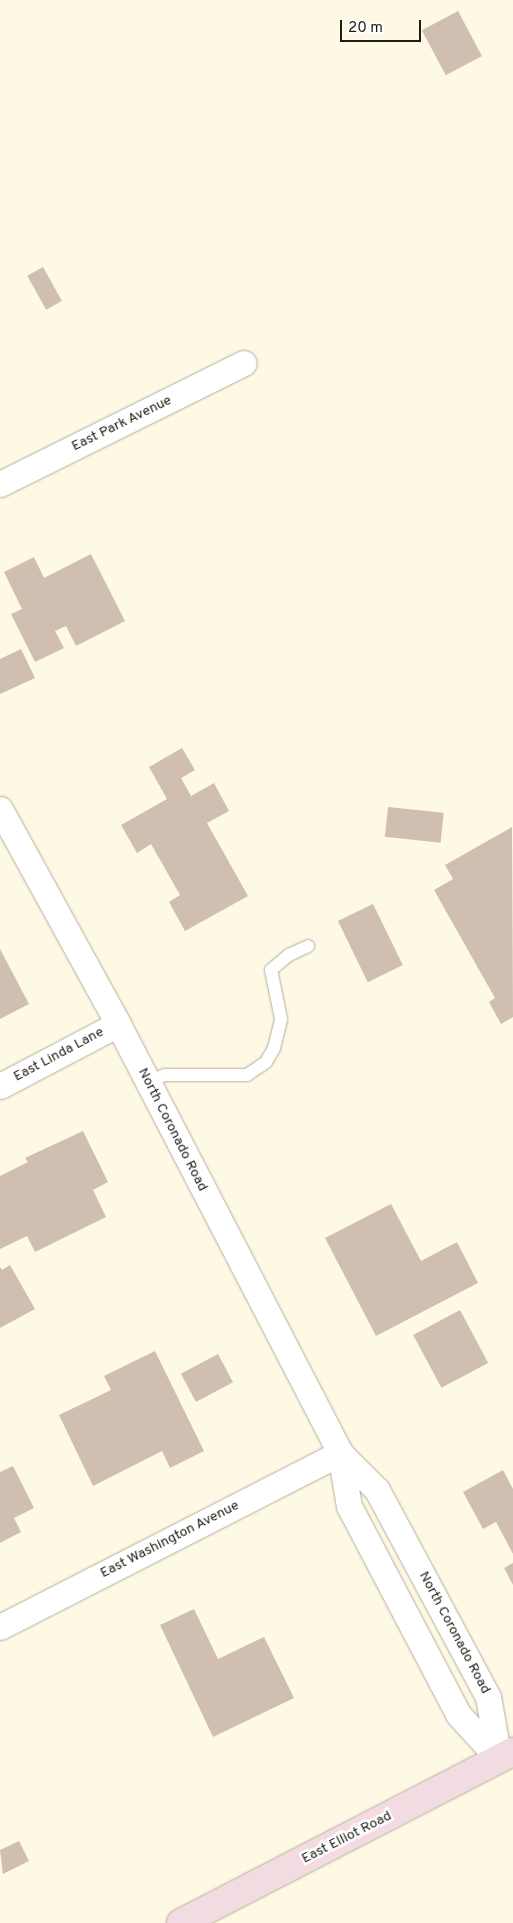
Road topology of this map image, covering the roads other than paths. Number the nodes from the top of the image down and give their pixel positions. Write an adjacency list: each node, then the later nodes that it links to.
1 (244, 363): 2 (street, East Park Avenue)
2 (0, 484)
3 (0, 809): 5 (street, North Coronado Road)
4 (308, 946): 6 (lane)
5 (118, 1024): 6 (street, North Coronado Road); 7 (street, East Linda Lane)
6 (148, 1082): 8 (street, North Coronado Road)
7 (0, 1086)
8 (340, 1453): 9 (street, East Washington Avenue); 10 (street, North Coronado Road); 10 (street, North Coronado Road)
9 (0, 1627)
10 (506, 1756): 11 (main road, East Elliot Road)
11 (181, 1923)

